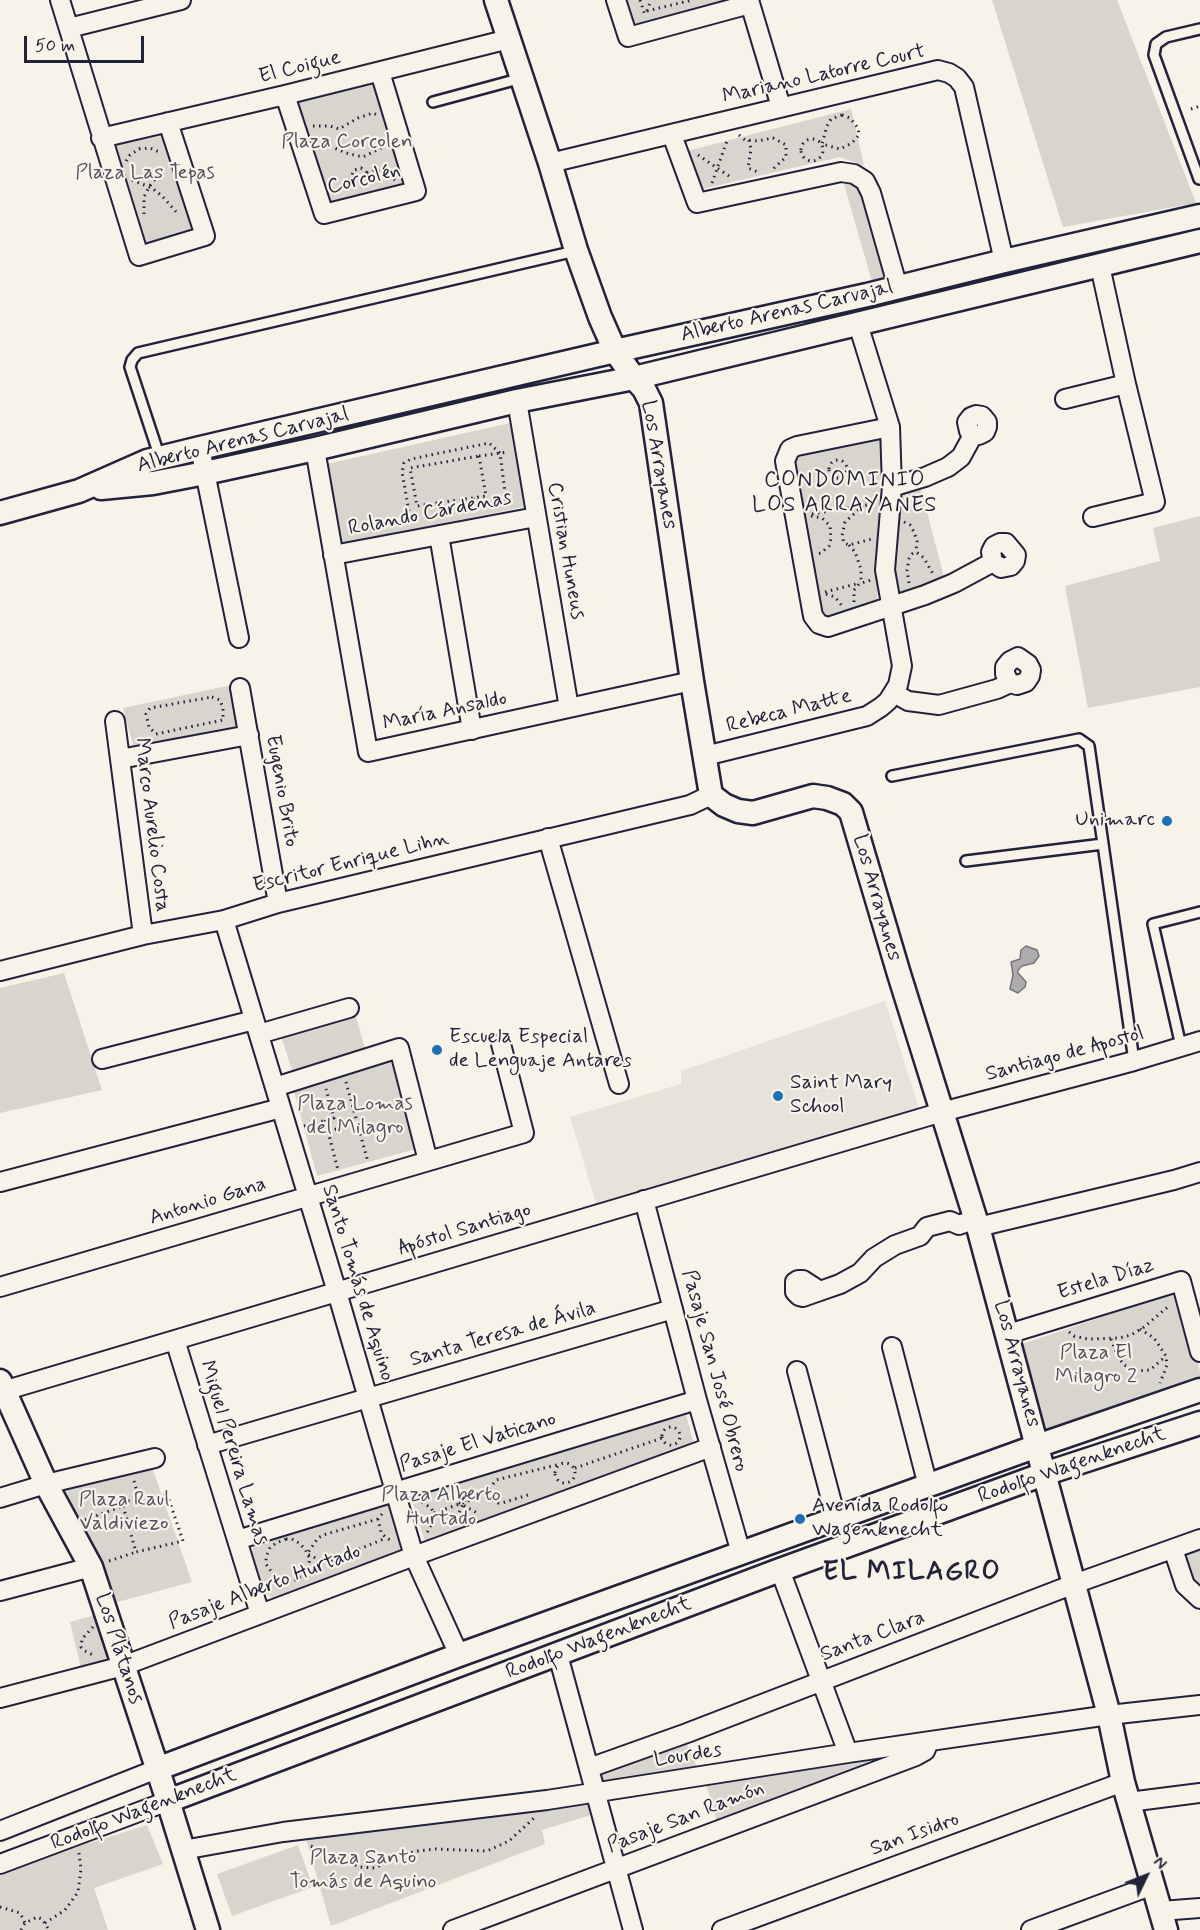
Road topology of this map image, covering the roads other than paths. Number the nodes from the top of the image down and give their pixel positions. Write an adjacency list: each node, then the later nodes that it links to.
1 (60, 0): 6 (street)
2 (181, 0): 6 (street)
3 (496, 0): 8 (street, Los Arrayanes)
4 (616, 0): 5 (street)
5 (750, 2): 13 (street)
6 (69, 28): 16 (street)
7 (1200, 29): 18 (lane)
8 (508, 39): 9 (street, El Coigue); 10 (street, Los Arrayanes)
9 (380, 72): 11 (street, El Coigue); 11 (street, Corcolén)
10 (522, 78): 12 (lane); 17 (street, Los Arrayanes)
11 (285, 95): 14 (street, El Coigue)
12 (433, 102)
13 (781, 107): 15 (street, Mariano Latorre Court); 22 (street, Mariano Latorre Court)
14 (168, 122): 16 (street, El Coigue); 16 (street)
15 (673, 137): 17 (street, Mariano Latorre Court); 24 (street)
16 (101, 138)
17 (550, 163): 21 (street, Los Arrayanes)
18 (1199, 179)
19 (1200, 216): 22 (street, Alberto Arenas Carvajal)
20 (1200, 241): 23 (street, Alberto Arenas Carvajal)
21 (576, 250): 26 (street, Los Arrayanes); 37 (lane)
22 (1004, 261): 24 (street, Alberto Arenas Carvajal)
23 (1100, 266): 25 (street, Alberto Arenas Carvajal); 28 (street)
24 (898, 288): 26 (street, Alberto Arenas Carvajal)
25 (858, 324): 27 (street, Alberto Arenas Carvajal); 32 (street)
26 (615, 351): 27 (street, Los Arrayanes); 31 (street, Alberto Arenas Carvajal)
27 (634, 378): 30 (street, Alberto Arenas Carvajal); 49 (street, Los Arrayanes)
28 (1126, 384): 29 (street); 43 (street)
29 (1065, 399)
30 (517, 402): 33 (street, Alberto Arenas Carvajal); 42 (street, Cristian Huneus)
31 (374, 408): 33 (street, Alberto Arenas Carvajal); 35 (street, Alberto Arenas Carvajal)
32 (890, 427): 40 (street); 47 (street)
33 (378, 434): 36 (street, Alberto Arenas Carvajal)
34 (973, 435): 40 (street)
35 (200, 448): 37 (street, Alberto Arenas Carvajal); 38 (street)
36 (315, 449): 38 (street, Alberto Arenas Carvajal); 45 (street, María Ansaldo)
37 (160, 458): 39 (street, Alberto Arenas Carvajal)
38 (206, 473): 39 (street, Alberto Arenas Carvajal); 48 (street)
39 (79, 491): 41 (street, Alberto Arenas Carvajal)
40 (891, 494): 47 (street)
41 (0, 513)
42 (536, 517): 44 (street, Rolando Cárdenas); 53 (street, Cristian Huneus)
43 (1093, 517)
44 (439, 535): 45 (street, Rolando Cárdenas); 55 (street)
45 (333, 555): 55 (street, María Ansaldo)
46 (993, 562): 47 (street)
47 (890, 606): 52 (street)
48 (239, 638)
49 (692, 681): 53 (street, María Ansaldo); 57 (street, Los Arrayanes)
50 (1010, 683): 52 (street)
51 (240, 688): 56 (street, Eugenio Brito)
52 (894, 693): 57 (street, Rebeca Matte)
53 (569, 708): 55 (street, María Ansaldo)
54 (115, 721): 58 (street, Marco Aurelio Costa)
55 (472, 730)
56 (249, 735): 58 (street); 64 (street, Eugenio Brito)
57 (705, 756): 60 (street, Los Arrayanes)
58 (120, 759): 67 (street, Marco Aurelio Costa)
59 (892, 776): 62 (lane)
60 (711, 795): 61 (street, Escritor Enrique Lihn); 79 (street, Los Arrayanes)
61 (548, 838): 64 (street, Escritor Enrique Lihn); 76 (street)
62 (1103, 844): 63 (lane); 75 (lane)
63 (966, 861)
64 (278, 903): 66 (street, Escritor Enrique Lihn)
65 (1200, 912): 73 (lane)
66 (224, 920): 67 (street, Escritor Enrique Lihn); 70 (street, Santo Tomás de Aquino)
67 (143, 935): 68 (street, Escritor Enrique Lihn)
68 (0, 971)
69 (349, 1008): 70 (street)
70 (256, 1027): 74 (street); 77 (street, Santo Tomás de Aquino)
71 (1200, 1041): 73 (street, Santiago de Apostol)
72 (501, 1044): 80 (street, Antonio Gana)
73 (1181, 1046): 75 (street, Santiago de Apostol)
74 (102, 1059)
75 (1134, 1061): 79 (street, Santiago de Apostol)
76 (619, 1084)
77 (275, 1087): 78 (street, Santo Tomás de Aquino); 80 (street)
78 (281, 1108): 82 (street); 83 (street, Santo Tomás de Aquino)
79 (942, 1112): 84 (street, Apóstol Santiago); 85 (street, Los Arrayanes)
80 (428, 1161): 83 (street, Antonio Gana)
81 (1200, 1172): 85 (street)
82 (0, 1182)
83 (308, 1195): 86 (street, Antonio Gana); 88 (street, Santo Tomás de Aquino)
84 (644, 1200): 88 (street, Apóstol Santiago); 89 (street, Pasaje San José Obrero)
85 (971, 1224): 87 (street); 90 (street, Los Arrayanes)
86 (0, 1287)
87 (820, 1291)
88 (337, 1292): 91 (street, Apóstol Santiago); 97 (street, Santo Tomás de Aquino)
89 (673, 1309): 97 (street, Santa Teresa de Ávila); 98 (street, Pasaje San José Obrero)
90 (1008, 1334): 93 (street, Estela Díaz); 101 (street, Los Arrayanes)
91 (175, 1340): 95 (street, Apóstol Santiago); 100 (street, Miguel Pereira Lamas)
92 (892, 1347): 106 (street)
93 (1200, 1352)
94 (797, 1371): 109 (street)
95 (2, 1388): 105 (street, Los Plátanos)
96 (1200, 1390): 101 (street, Rodolfo Wagenknecht)
97 (368, 1398): 100 (street, Santa Teresa de Ávila); 107 (street, Santo Tomás de Aquino)
98 (698, 1400): 102 (street, Pasaje San José Obrero); 107 (street, Pasaje El Vaticano)
99 (1200, 1423): 104 (street, Rodolfo Wagenknecht)
100 (207, 1445): 111 (street, Miguel Pereira Lamas)
101 (1037, 1446): 104 (street, Los Arrayanes); 106 (street, Rodolfo Wagenknecht)
102 (711, 1447): 113 (street, Pasaje San José Obrero); 114 (street, Pasaje Alberto Hurtado)
103 (155, 1458): 105 (street)
104 (1044, 1474): 116 (street, Rodolfo Wagenknecht); 117 (street, Los Arrayanes)
105 (46, 1484): 108 (street); 115 (street, Los Plátanos)
106 (928, 1486): 109 (street, Rodolfo Wagenknecht)
107 (394, 1491): 111 (street, Pasaje El Vaticano); 114 (street, Santo Tomás de Aquino)
108 (0, 1498)
109 (836, 1518): 113 (street, Rodolfo Wagenknecht)
110 (1200, 1539): 112 (street, Santa Clara)
111 (237, 1540): 120 (street, Miguel Pereira Lamas)
112 (1173, 1549): 117 (street, Santa Clara); 119 (street)
113 (741, 1553): 121 (street, Rodolfo Wagenknecht)
114 (414, 1556): 120 (street, Pasaje Alberto Hurtado); 121 (street, Santo Tomás de Aquino)
115 (91, 1566): 118 (street); 123 (street, Los Plátanos)
116 (780, 1570): 122 (street, Rodolfo Wagenknecht); 124 (street)
117 (1074, 1584): 124 (street, Santa Clara); 127 (street, Los Arrayanes)
118 (0, 1591)
119 (1200, 1599)
120 (260, 1614): 123 (street, Pasaje Alberto Hurtado)
121 (459, 1655): 131 (street, Rodolfo Wagenknecht)
122 (558, 1655): 130 (street); 135 (street, Rodolfo Wagenknecht)
123 (123, 1666): 125 (street, Pasaje Alberto Hurtado); 131 (street, Los Plátanos)
124 (820, 1681): 129 (street); 130 (street, Santa Clara)
125 (0, 1698)
126 (1200, 1705): 127 (street, Lourdes)
127 (1109, 1715): 128 (street, Lourdes); 133 (street, Los Arrayanes)
128 (929, 1742): 129 (street, Lourdes); 139 (street, Pasaje San Ramón)
129 (848, 1752): 132 (street, Lourdes)
130 (589, 1768): 132 (street)
131 (157, 1769): 135 (street, Los Plátanos); 136 (street, Rodolfo Wagenknecht)
132 (595, 1792): 137 (street, Lourdes); 139 (street)
133 (1126, 1792): 134 (street, San Isidro); 140 (street, Los Arrayanes); 146 (street, San Isidro)
134 (1200, 1793)
135 (168, 1801): 137 (street, Los Plátanos); 138 (street, Rodolfo Wagenknecht)
136 (0, 1831)
137 (183, 1850): 143 (street, Los Plátanos)
138 (0, 1864)
139 (616, 1869): 144 (street, Pasaje San Ramón); 145 (street)
140 (1154, 1885): 142 (street, Los Arrayanes); 147 (street)
141 (1200, 1908): 142 (street)
142 (1164, 1921)
143 (208, 1930)
144 (453, 1930)
145 (633, 1930)
146 (722, 1930)
147 (1031, 1930)

